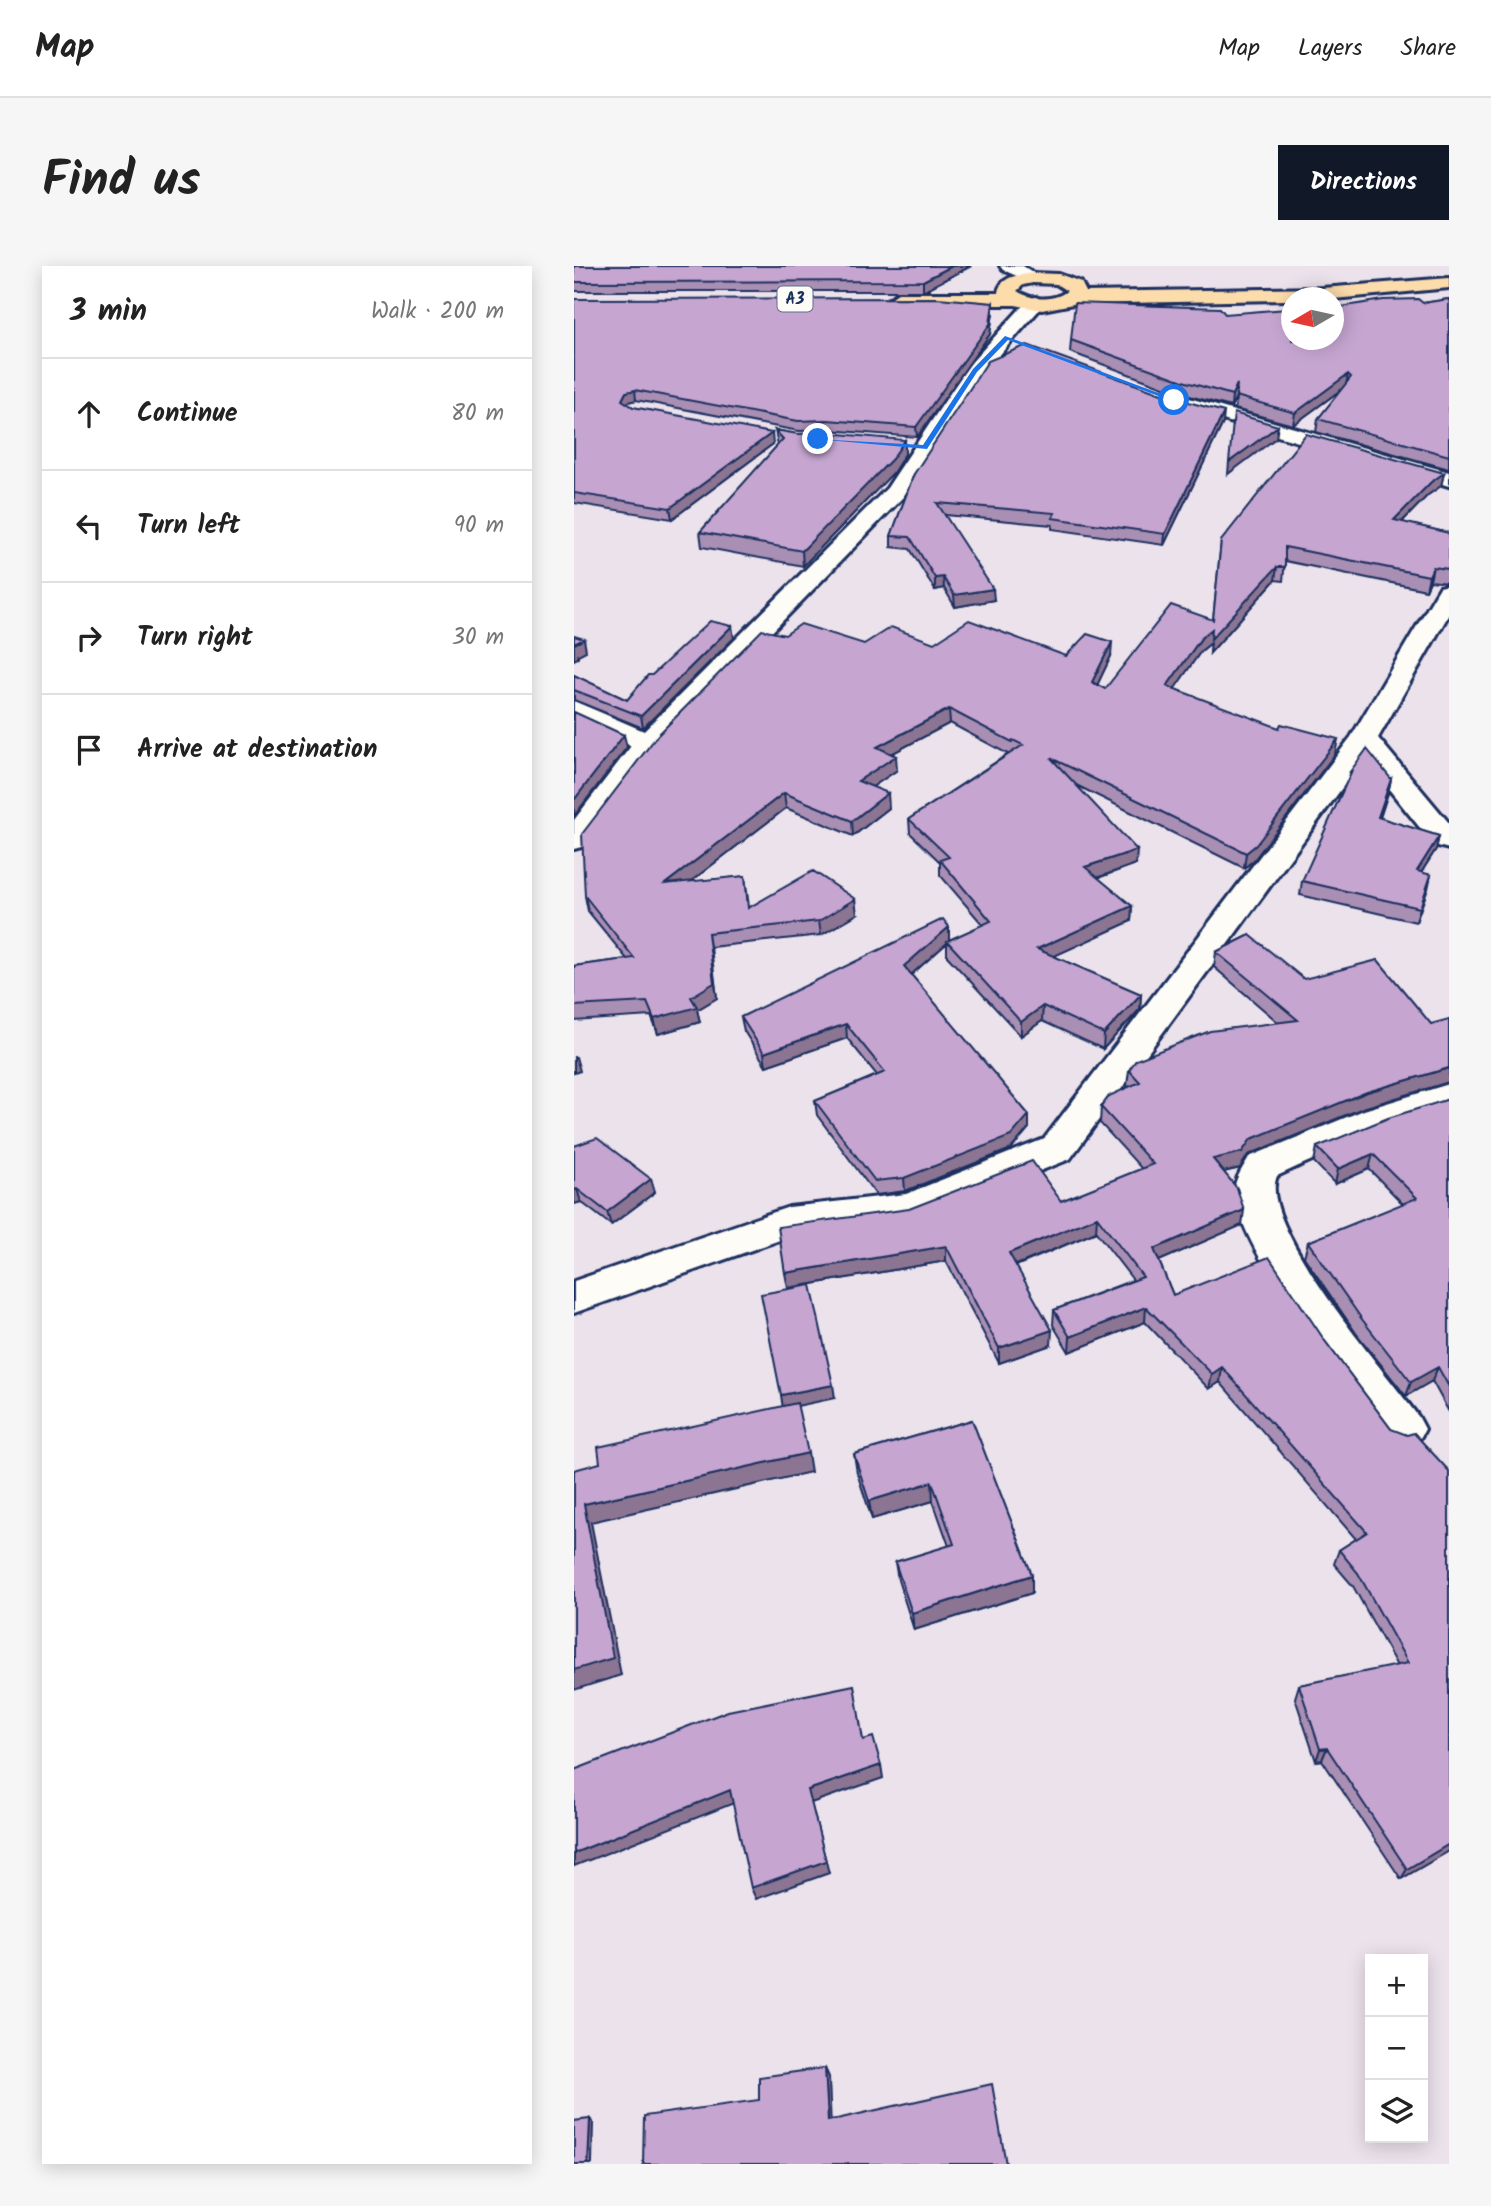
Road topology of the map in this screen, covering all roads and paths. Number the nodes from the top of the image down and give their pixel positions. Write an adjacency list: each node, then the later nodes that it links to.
1 (1449, 271): 3 (highway)
2 (1018, 288): 3 (highway); 3 (highway); 4 (highway); 8 (street)
3 (1071, 291): 5 (highway)
4 (883, 292)
5 (1447, 295)
6 (1161, 395): 9 (street)
7 (897, 445): 8 (street)
8 (925, 447): 13 (street)
9 (1449, 479)
10 (1449, 592): 12 (street)
11 (574, 709): 13 (street)
12 (1364, 738): 15 (street); 17 (street)
13 (648, 743): 14 (street)
14 (574, 840)
15 (1449, 840)
16 (1449, 1097): 18 (street)
17 (574, 1297)
18 (1403, 1429)

